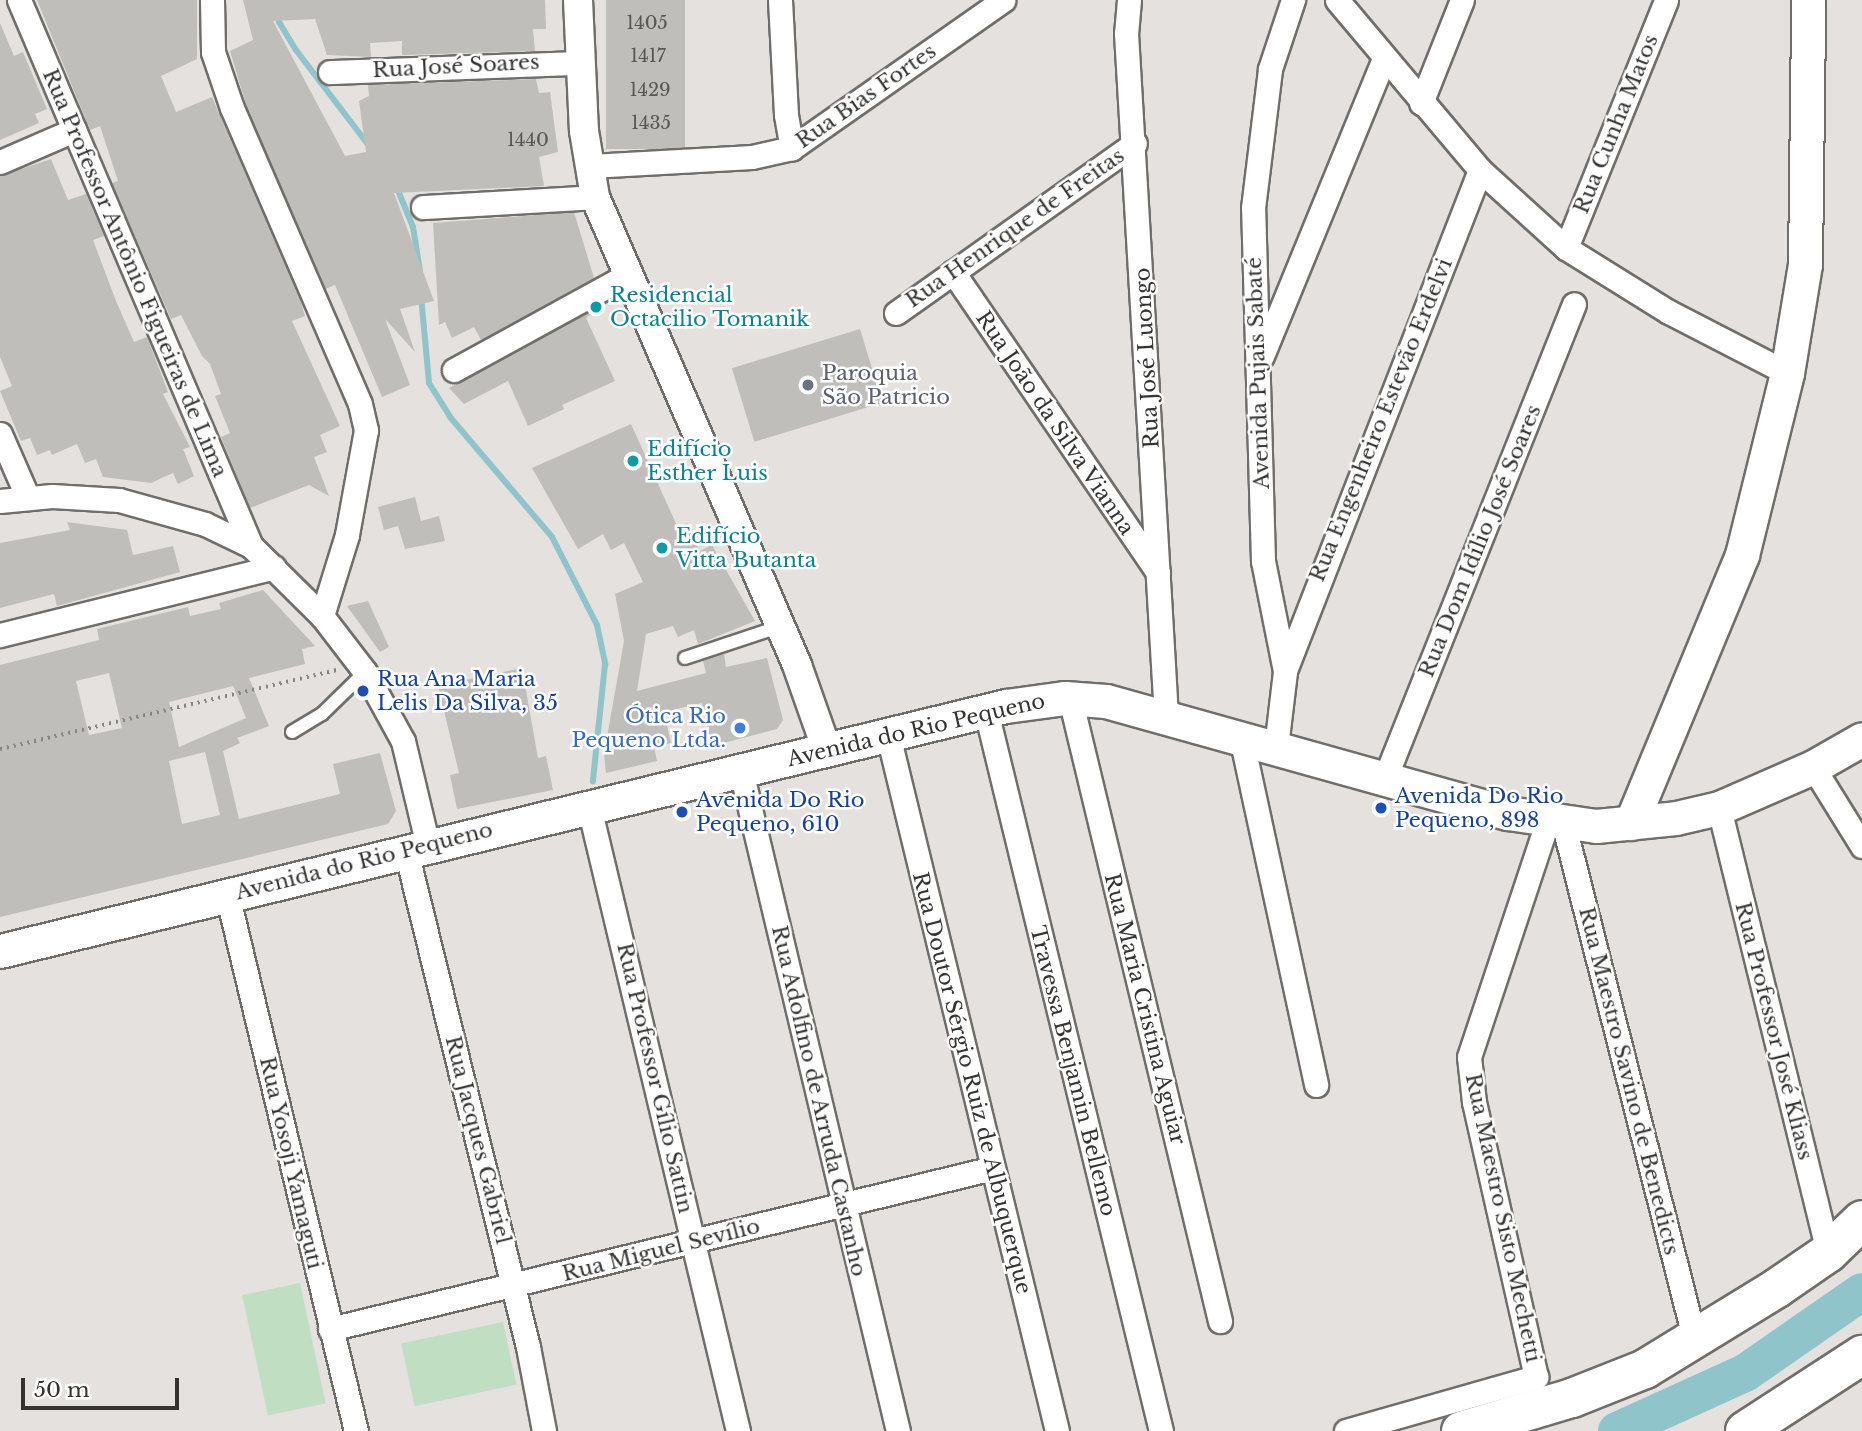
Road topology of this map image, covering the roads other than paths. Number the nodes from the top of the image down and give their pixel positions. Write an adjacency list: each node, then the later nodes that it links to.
1 (19, 0): 18 (street, Rua Professor Antônio Figueiras de Lima)
2 (212, 0): 40 (street)
3 (578, 0): 15 (street)
4 (780, 0): 20 (street)
5 (967, 0): 13 (street)
6 (1003, 0): 13 (street, Rua Bias Fortes)
7 (1129, 0): 19 (street, Rua José Luongo)
8 (1293, 0): 31 (street, Avenida Pujais Sabaté)
9 (1336, 0): 14 (street)
10 (1462, 0): 17 (street)
11 (1666, 0): 26 (street, Rua Cunha Matos)
12 (1808, 0): 33 (main road)
13 (969, 24): 20 (street, Rua Bias Fortes)
14 (1384, 58): 17 (street); 31 (street)
15 (582, 63): 16 (street, Rua José Soares); 22 (street)
16 (330, 72)
17 (1421, 103): 23 (street)
18 (74, 130): 21 (street); 37 (street, Rua Professor Antônio Figueiras de Lima)
19 (1135, 143): 27 (street, Rua Henrique de Freitas); 39 (street, Rua José Luongo)
20 (792, 148): 22 (street, Rua Bias Fortes)
21 (0, 162)
22 (590, 166): 24 (street)
23 (1480, 170): 26 (street); 45 (street, Rua Engenheiro Estevão Erdelvi)
24 (596, 197): 25 (street); 28 (street)
25 (423, 207)
26 (1566, 248): 33 (street)
27 (953, 272): 30 (street, Rua Henrique de Freitas); 39 (street, Rua João da Silva Vianna)
28 (626, 276): 32 (street); 41 (street)
29 (1574, 304): 57 (street, Rua Dom Idílio José Soares)
30 (896, 313)
31 (1259, 362): 45 (street, Avenida Pujais Sabaté)
32 (454, 370)
33 (1787, 373): 61 (main road)
34 (0, 434): 35 (street)
35 (28, 498): 36 (street); 37 (street)
36 (0, 501)
37 (251, 546): 38 (street, Rua Jacques Gabriel)
38 (274, 567): 40 (street, Rua Jacques Gabriel); 42 (street)
39 (1158, 573): 48 (street, Rua José Luongo)
40 (322, 616): 44 (street, Rua Jacques Gabriel)
41 (780, 626): 43 (lane); 54 (street)
42 (0, 635)
43 (685, 658)
44 (363, 668): 49 (lane); 63 (street, Rua Jacques Gabriel)
45 (1285, 671): 53 (street, Avenida Pujais Sabaté)
46 (1070, 698): 47 (main road, Avenida do Rio Pequeno); 48 (main road, Avenida do Rio Pequeno); 73 (street, Rua Maria Cristina Aguiar)
47 (986, 711): 50 (main road, Avenida do Rio Pequeno); 82 (street, Travessa Benjamin Bellemo)
48 (1166, 717): 51 (main road, Avenida do Rio Pequeno)
49 (292, 732)
50 (888, 735): 54 (main road, Avenida do Rio Pequeno); 67 (street, Rua Doutor Sérgio Ruiz de Albuquerque)
51 (1241, 737): 53 (main road, Avenida do Rio Pequeno); 66 (street)
52 (1862, 739): 55 (main road, Avenida do Rio Pequeno)
53 (1276, 747): 57 (main road, Avenida do Rio Pequeno)
54 (827, 750): 56 (main road, Avenida do Rio Pequeno)
55 (1813, 767): 59 (main road, Avenida do Rio Pequeno); 62 (street)
56 (741, 771): 58 (main road, Avenida do Rio Pequeno); 68 (street, Rua Adolfino de Arruda Castanho)
57 (1385, 778): 60 (main road, Avenida do Rio Pequeno)
58 (589, 807): 63 (main road, Avenida do Rio Pequeno); 70 (street, Rua Professor Gílio Sattin)
59 (1719, 808): 61 (main road, Avenida do Rio Pequeno); 71 (street, Rua Professor José Kliass)
60 (1555, 821): 61 (main road, Avenida do Rio Pequeno); 75 (street, Rua Maestro Savino de Benedicts); 83 (street, Rua Maestro Sisto Mechetti)
61 (1631, 823)
62 (1862, 846)
63 (417, 848): 64 (main road, Avenida do Rio Pequeno); 72 (street, Rua Jacques Gabriel)
64 (227, 894): 65 (main road, Avenida do Rio Pequeno); 74 (street, Rua Yosoji Yamaguti)
65 (0, 951)
66 (1316, 1085)
67 (993, 1168): 68 (street, Rua Miguel Sevílio); 81 (street, Rua Doutor Sérgio Ruiz de Albuquerque)
68 (844, 1206): 70 (street, Rua Miguel Sevílio); 80 (street, Rua Adolfino de Arruda Castanho)
69 (1862, 1220): 71 (highway)
70 (694, 1242): 72 (street, Rua Miguel Sevílio); 79 (street, Rua Professor Gílio Sattin)
71 (1828, 1253): 75 (highway)
72 (513, 1285): 74 (street, Rua Miguel Sevílio); 78 (street, Rua Jacques Gabriel)
73 (1220, 1321)
74 (330, 1329): 77 (street, Rua Yosoji Yamaguti)
75 (1695, 1341): 84 (highway)
76 (1862, 1355): 85 (highway)
77 (356, 1431)
78 (544, 1431)
79 (738, 1431)
80 (898, 1431)
81 (1057, 1431)
82 (1161, 1431)
83 (1346, 1431)
84 (1461, 1431)
85 (1745, 1431)

